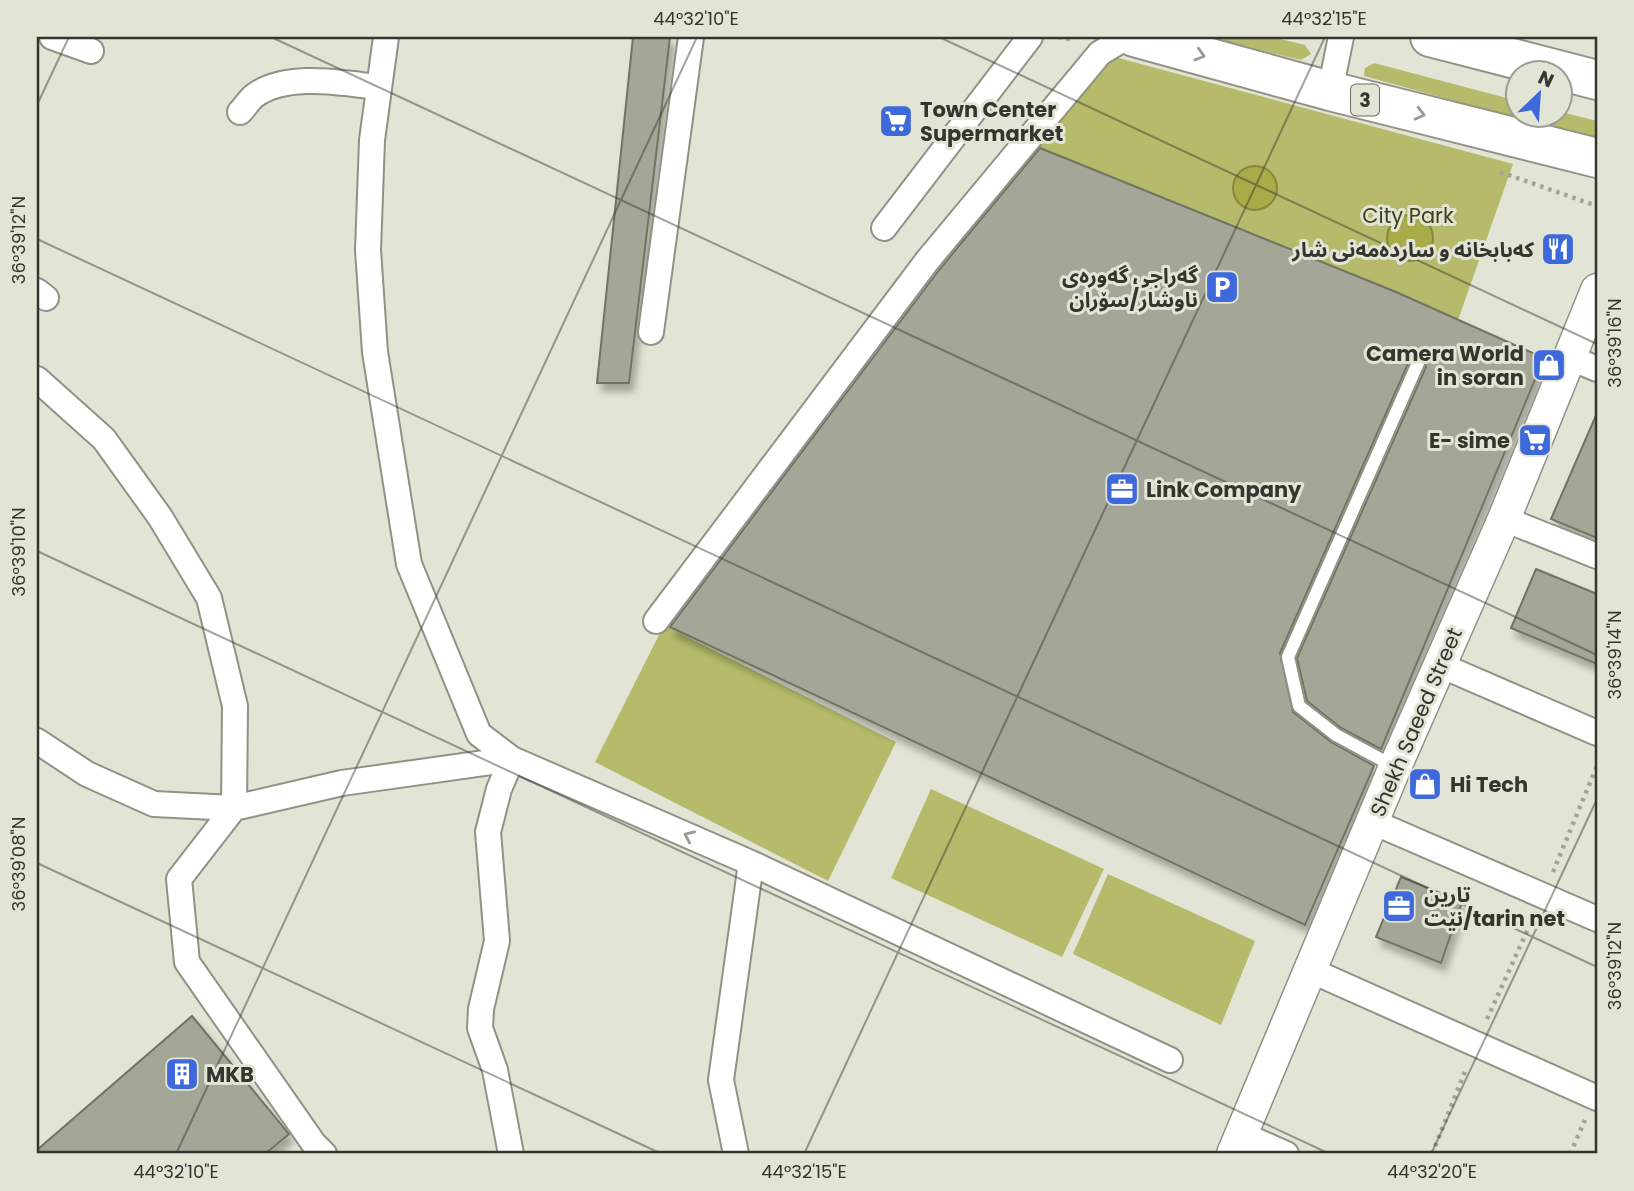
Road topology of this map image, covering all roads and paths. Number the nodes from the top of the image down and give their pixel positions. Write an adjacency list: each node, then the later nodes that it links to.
1 (52, 37): 9 (street)
2 (386, 37): 11 (street)
3 (691, 37): 17 (street)
4 (1030, 37): 15 (street)
5 (1127, 37): 23 (street)
6 (1134, 37): 12 (highway, 3, one-way to 12)
7 (1341, 37): 12 (street)
8 (1430, 37): 10 (highway)
9 (91, 51)
10 (1597, 80)
11 (377, 87): 13 (street); 27 (street)
12 (1329, 91): 14 (highway, 3, one-way to 14)
13 (240, 112)
14 (1597, 158)
15 (884, 228)
16 (1597, 290): 19 (street, Shekh Saeed Street)
17 (651, 332)
18 (1418, 363): 29 (lane)
19 (1584, 363): 21 (street, Shekh Saeed Street)
20 (37, 379): 30 (street)
21 (1504, 519): 22 (street); 24 (street, Shekh Saeed Street)
22 (1597, 556)
23 (656, 621)
24 (1440, 665): 25 (street); 29 (street, Shekh Saeed Street)
25 (1597, 733)
26 (37, 741): 30 (street)
27 (512, 759): 30 (street); 32 (street, one-way to 27); 41 (street)
28 (1597, 766): 33 (path)
29 (1395, 767): 31 (street, Shekh Saeed Street)
30 (234, 808): 40 (street)
31 (1373, 822): 33 (street); 35 (street, Shekh Saeed Street)
32 (751, 863): 37 (street); 42 (street)
33 (1544, 896): 34 (street); 36 (path)
34 (1597, 919)
35 (1310, 970): 36 (street); 39 (street, Shekh Saeed Street)
36 (1476, 1044): 38 (street); 44 (path)
37 (1170, 1060)
38 (1597, 1098)
39 (1237, 1144): 43 (street)
40 (324, 1154)
41 (511, 1154)
42 (736, 1154)
43 (1286, 1154)
44 (1432, 1154)

